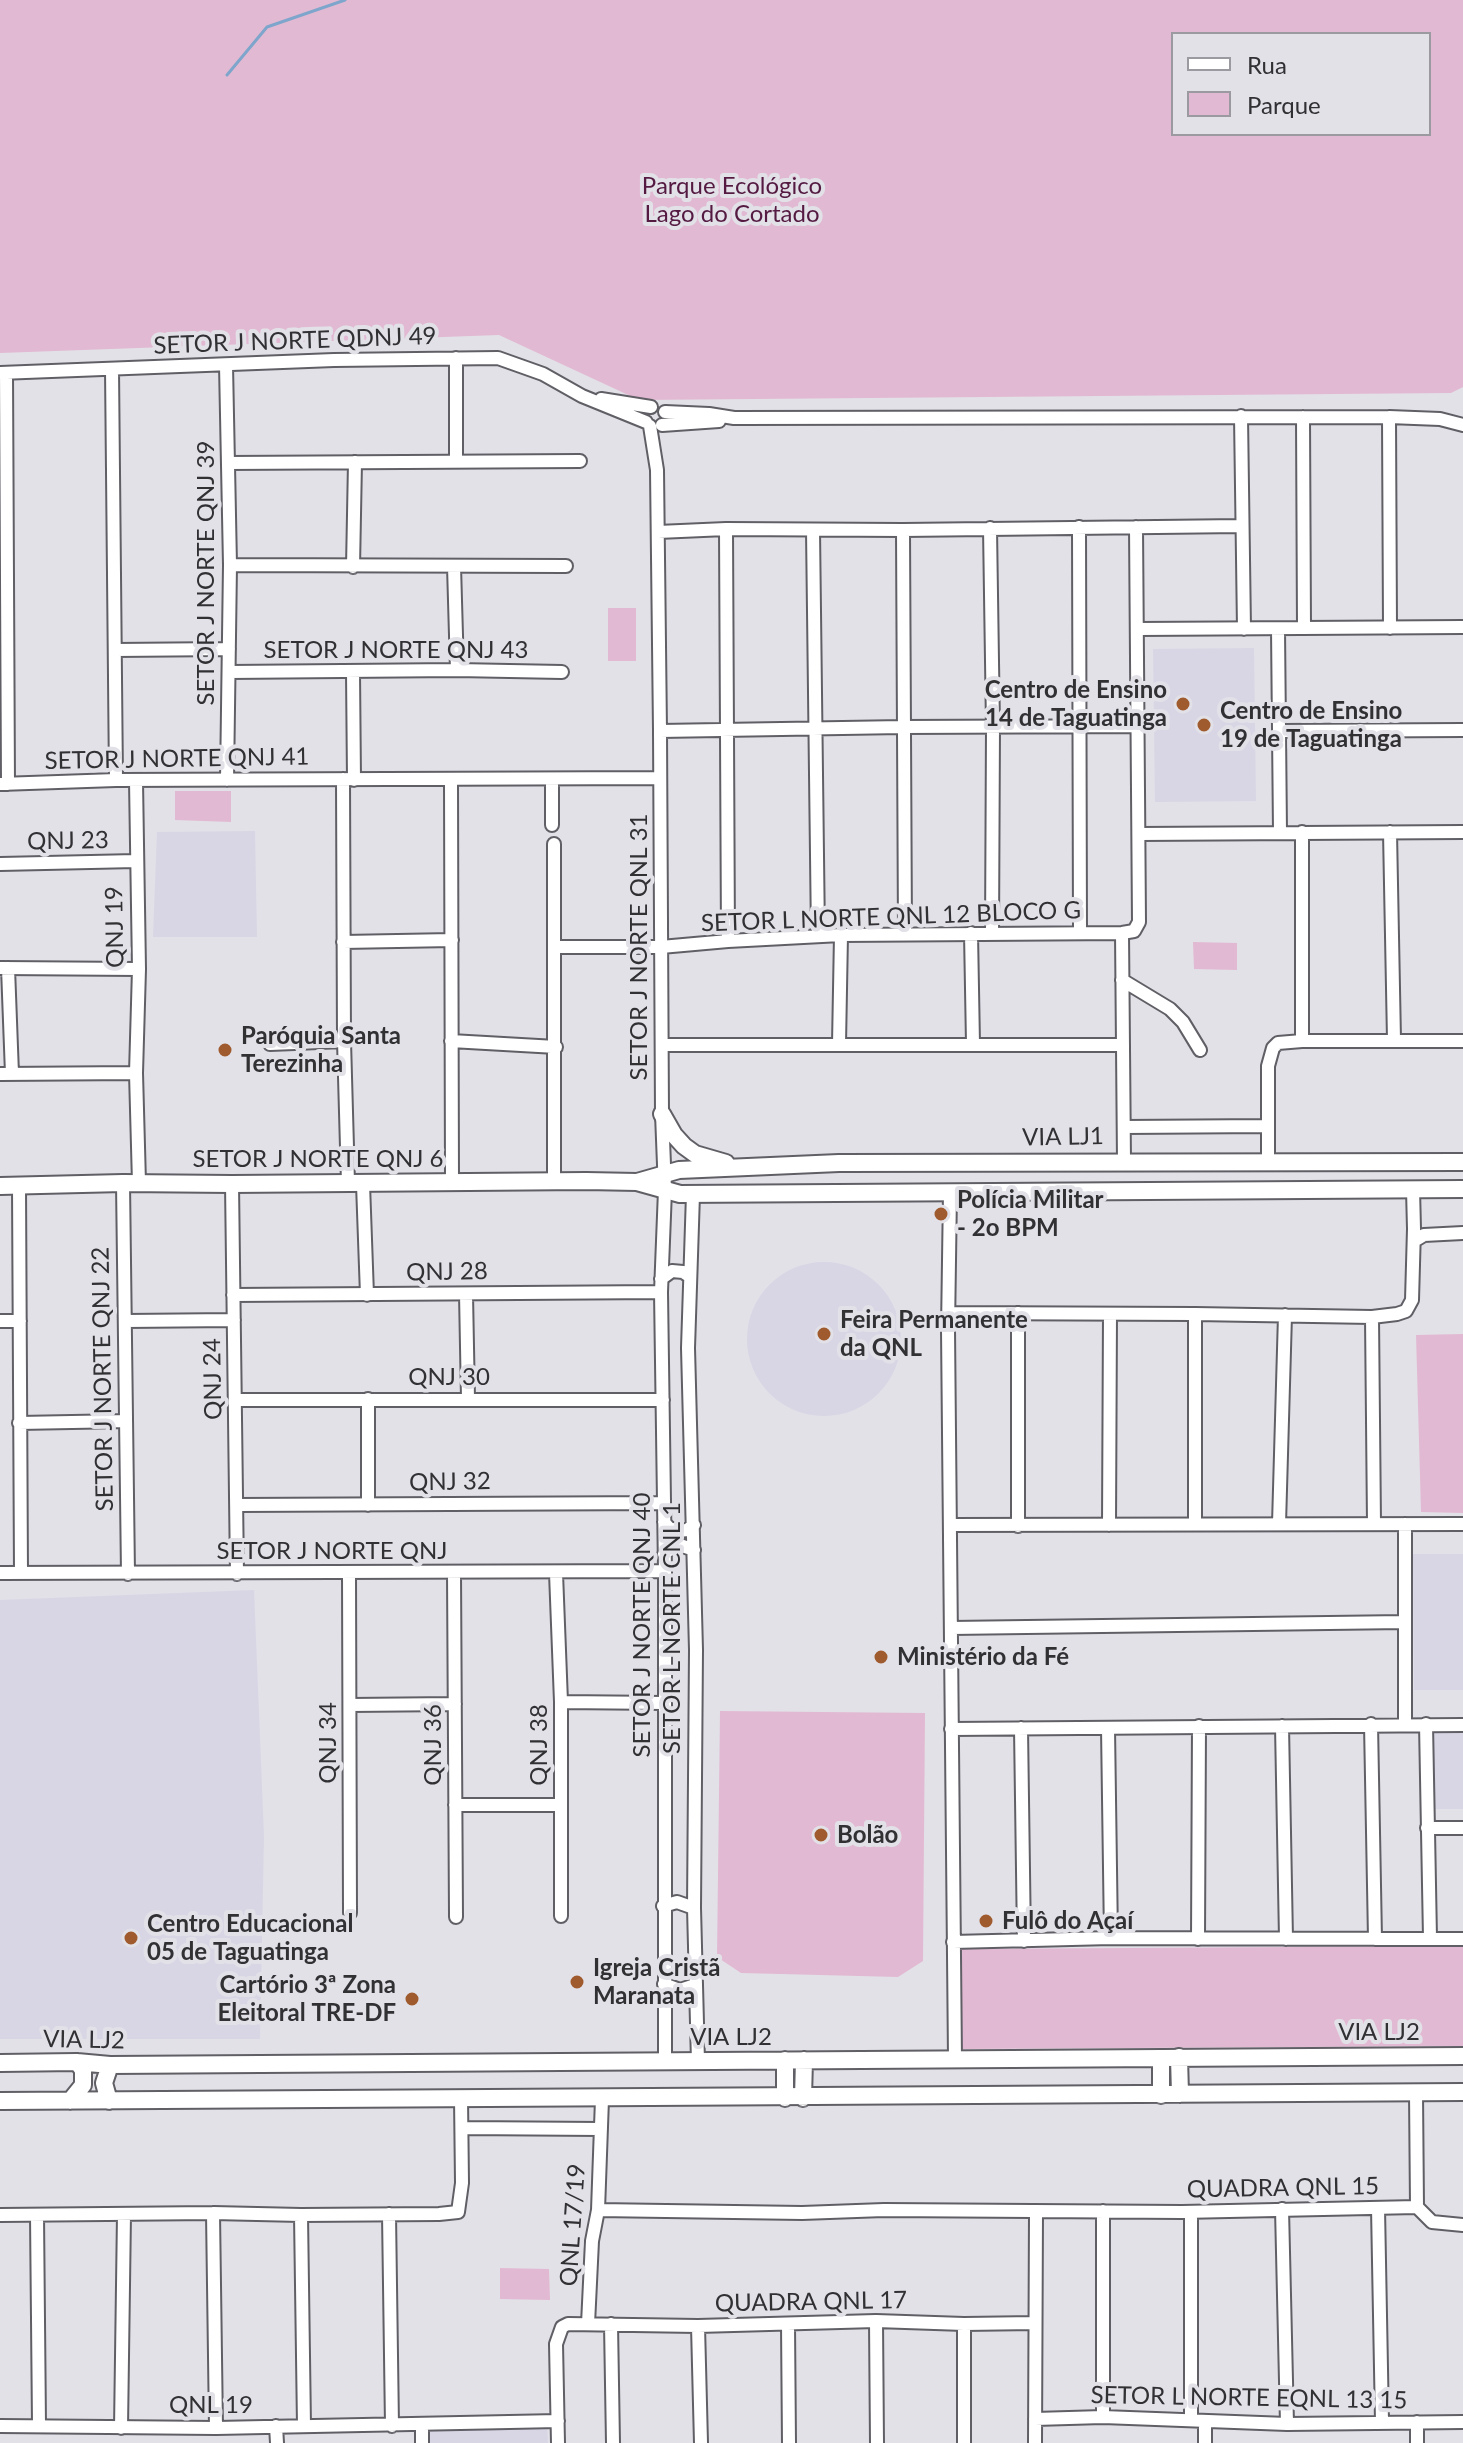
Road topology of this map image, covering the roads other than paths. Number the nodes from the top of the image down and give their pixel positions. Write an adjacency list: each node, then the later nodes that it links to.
1 (456, 358): 2 (street, SETOR J NORTE QDNJ 49); 5 (street, SETOR J NORTE QDNJ 49); 13 (street)
2 (226, 365): 3 (street, SETOR J NORTE QDNJ 49); 16 (street, SETOR J NORTE QNJ 39)
3 (112, 369): 4 (street, SETOR J NORTE QDNJ 49); 36 (street)
4 (3, 373): 57 (street)
5 (582, 396): 11 (street); 11 (street)
6 (1463, 415): 10 (street)
7 (1241, 416): 8 (street); 11 (street); 17 (street)
8 (1303, 417): 9 (street); 30 (street)
9 (1389, 417): 10 (street); 31 (street)
10 (1440, 419): 12 (street)
11 (657, 422): 24 (street, SETOR J NORTE QNL 31)
12 (1463, 425)
13 (456, 460): 14 (street); 15 (street)
14 (580, 461)
15 (355, 462): 16 (street); 28 (street)
16 (228, 463): 25 (street, SETOR J NORTE QNJ 39)
17 (1241, 526): 19 (street); 33 (street)
18 (1079, 527): 19 (street); 20 (street); 41 (street)
19 (1136, 527): 32 (street)
20 (990, 528): 23 (street); 44 (street)
21 (726, 529): 22 (street); 24 (street); 46 (street)
22 (813, 530): 23 (street); 45 (street)
23 (903, 530): 43 (street)
24 (658, 532): 48 (street, SETOR J NORTE QNL 31)
25 (230, 565): 28 (street); 35 (street, SETOR J NORTE QNJ 39)
26 (454, 566): 27 (street); 28 (street); 37 (street)
27 (566, 566)
28 (353, 567)
29 (1463, 627): 31 (street)
30 (1304, 628): 31 (street); 34 (street)
31 (1390, 628)
32 (1138, 629): 33 (street); 42 (street)
33 (1244, 629): 34 (street)
34 (1278, 629): 49 (street)
35 (229, 649): 36 (street); 38 (street, SETOR J NORTE QNJ 39)
36 (115, 650): 52 (street)
37 (457, 670): 39 (street, SETOR J NORTE QNJ 43); 40 (street, SETOR J NORTE QNJ 43)
38 (229, 672): 39 (street, SETOR J NORTE QNJ 43); 53 (street, SETOR J NORTE QNJ 39)
39 (353, 672): 54 (street)
40 (562, 672)
41 (1078, 726): 42 (street); 44 (street); 67 (street)
42 (1138, 726): 63 (street)
43 (903, 727): 44 (street); 45 (street); 70 (street)
44 (993, 727): 71 (street)
45 (816, 728): 46 (street); 73 (street)
46 (727, 729): 48 (street); 75 (street)
47 (1463, 730): 49 (street)
48 (660, 731): 50 (street, SETOR J NORTE QNL 31)
49 (1279, 731): 59 (street)
50 (660, 778): 51 (street, SETOR J NORTE QNJ 41); 78 (street, SETOR J NORTE QNL 31)
51 (552, 779): 55 (street, SETOR J NORTE QNJ 41); 58 (street)
52 (116, 780): 56 (street, SETOR J NORTE QNJ 41); 57 (street, SETOR J NORTE QNJ 41)
53 (227, 780): 54 (street, SETOR J NORTE QNJ 41); 56 (street, SETOR J NORTE QNJ 41)
54 (349, 780): 55 (street, SETOR J NORTE QNJ 41); 76 (street)
55 (451, 780): 74 (street)
56 (136, 781): 65 (street, QNJ 19)
57 (4, 784)
58 (552, 825)
59 (1280, 832): 60 (street); 63 (street)
60 (1302, 832): 61 (street); 85 (street)
61 (1390, 832): 62 (street); 82 (street)
62 (1463, 832)
63 (1139, 834): 69 (street)
64 (554, 844): 77 (street)
65 (136, 861): 66 (street, QNJ 23); 80 (street, QNJ 19)
66 (0, 864)
67 (1080, 932): 69 (street, SETOR L NORTE QNL 12 BLOCO G); 71 (street, SETOR L NORTE QNL 12 BLOCO G)
68 (971, 933): 70 (street, SETOR L NORTE QNL 12 BLOCO G); 71 (street, SETOR L NORTE QNL 12 BLOCO G); 89 (street)
69 (1126, 933): 81 (street)
70 (905, 934): 72 (street, SETOR L NORTE QNL 12 BLOCO G)
71 (992, 934)
72 (841, 935): 73 (street, SETOR L NORTE QNL 12 BLOCO G); 88 (street)
73 (818, 936): 75 (street, SETOR L NORTE QNL 12 BLOCO G)
74 (452, 940): 76 (street); 84 (street)
75 (728, 941): 78 (street, SETOR L NORTE QNL 12 BLOCO G)
76 (343, 942): 83 (street)
77 (556, 947): 78 (street, SETOR L NORTE QNL 12 BLOCO G); 92 (street)
78 (661, 947): 90 (street, SETOR J NORTE QNL 31)
79 (4, 968): 80 (street); 95 (street)
80 (139, 969): 94 (street, QNJ 19)
81 (1122, 980): 91 (street); 93 (street)
82 (1394, 1040): 85 (street); 86 (street)
83 (344, 1041): 87 (street); 112 (street)
84 (451, 1041): 92 (street); 109 (street)
85 (1302, 1041): 97 (street)
86 (1463, 1041)
87 (270, 1044)
88 (839, 1044): 89 (street); 90 (street)
89 (973, 1044): 91 (street)
90 (662, 1045): 96 (street, SETOR J NORTE QNL 31)
91 (1122, 1045): 98 (street)
92 (556, 1047): 107 (street)
93 (1200, 1050)
94 (136, 1073): 95 (street); 110 (street, QNJ 19)
95 (6, 1074)
96 (662, 1114): 106 (main road); 108 (street, SETOR J NORTE QNL 31)
97 (1268, 1126): 98 (street); 100 (street)
98 (1124, 1127): 99 (street)
99 (1124, 1161): 100 (main road, VIA LJ1); 101 (main road, VIA LJ1)
100 (1268, 1161): 105 (main road, VIA LJ1)
101 (1075, 1162): 104 (main road, VIA LJ1); 120 (main road)
102 (1359, 1162): 103 (main road, VIA LJ1); 105 (main road, VIA LJ1); 118 (main road)
103 (1463, 1162)
104 (839, 1163): 106 (main road, VIA LJ1); 121 (main road)
105 (1319, 1163): 117 (main road)
106 (739, 1166): 108 (main road, VIA LJ1)
107 (554, 1181): 108 (main road, SETOR J NORTE QNJ 6); 109 (main road, SETOR J NORTE QNJ 6)
108 (664, 1181): 122 (main road); 126 (street, SETOR J NORTE QNJ 40)
109 (452, 1182): 112 (main road, SETOR J NORTE QNJ 6)
110 (131, 1183): 111 (main road, SETOR J NORTE QNJ 6); 114 (main road, SETOR J NORTE QNJ 6); 139 (street, SETOR J NORTE QNJ 22)
111 (232, 1184): 112 (main road, SETOR J NORTE QNJ 6); 128 (street, QNJ 24)
112 (356, 1184): 129 (street)
113 (0, 1186): 114 (main road, SETOR J NORTE QNJ 6)
114 (19, 1186): 138 (street)
115 (1413, 1189): 116 (main road); 118 (main road); 124 (street)
116 (1463, 1189)
117 (1316, 1190): 118 (main road); 120 (main road)
118 (1349, 1190)
119 (950, 1192): 120 (main road); 121 (main road); 130 (street)
120 (1073, 1192)
121 (838, 1193): 122 (main road)
122 (693, 1194): 125 (street, SETOR L NORTE CNL 1)
123 (1463, 1233): 124 (street)
124 (1417, 1235): 135 (street)
125 (689, 1276): 126 (street, QNJ 28); 155 (street, SETOR L NORTE CNL 1)
126 (661, 1286): 127 (street, QNJ 28); 143 (street, SETOR J NORTE QNJ 40)
127 (466, 1294): 129 (street, QNJ 28); 141 (street)
128 (233, 1295): 129 (street, QNJ 28); 136 (street, QNJ 24)
129 (367, 1295)
130 (948, 1313): 131 (street); 156 (street)
131 (1018, 1313): 132 (street); 158 (street)
132 (1110, 1314): 133 (street); 157 (street)
133 (1195, 1314): 134 (street); 150 (street)
134 (1285, 1315): 135 (street); 151 (street)
135 (1372, 1317): 152 (street)
136 (234, 1320): 139 (street); 142 (street, QNJ 24)
137 (0, 1321): 138 (street)
138 (20, 1321): 145 (street)
139 (125, 1321): 144 (street, SETOR J NORTE QNJ 22)
140 (368, 1399): 141 (street, QNJ 30); 142 (street, QNJ 30); 148 (street)
141 (468, 1399): 143 (street, QNJ 30)
142 (235, 1400): 147 (street, QNJ 24)
143 (663, 1400): 146 (street, SETOR J NORTE QNJ 40)
144 (125, 1421): 145 (street); 167 (street, SETOR J NORTE QNJ 22)
145 (19, 1423): 163 (street)
146 (663, 1503): 148 (street, QNJ 32); 149 (street, SETOR J NORTE QNJ 40)
147 (237, 1505): 148 (street, QNJ 32); 168 (street, QNJ 24)
148 (368, 1505)
149 (664, 1522): 155 (street); 160 (street, SETOR J NORTE QNJ 40)
150 (1195, 1524): 151 (street); 157 (street)
151 (1279, 1524): 152 (street)
152 (1374, 1524): 153 (street)
153 (1405, 1524): 154 (street); 169 (street)
154 (1463, 1524)
155 (694, 1525): 159 (street, SETOR L NORTE CNL 1)
156 (951, 1525): 158 (street); 170 (street)
157 (1109, 1525): 158 (street)
158 (1018, 1526)
159 (694, 1550): 160 (street); 189 (street, SETOR L NORTE CNL 1)
160 (664, 1554): 161 (street, SETOR J NORTE QNJ 40)
161 (665, 1571): 166 (street, SETOR J NORTE QNJ); 172 (street, SETOR J NORTE QNJ 40)
162 (0, 1573): 163 (street, SETOR J NORTE QNJ)
163 (21, 1573): 167 (street, SETOR J NORTE QNJ)
164 (349, 1573): 165 (street, SETOR J NORTE QNJ); 168 (street, SETOR J NORTE QNJ); 174 (street, QNJ 34)
165 (454, 1573): 166 (street, SETOR J NORTE QNJ); 173 (street, QNJ 36)
166 (556, 1573): 171 (street, QNJ 38)
167 (128, 1574): 168 (street, SETOR J NORTE QNJ)
168 (237, 1574)
169 (1404, 1622): 170 (street); 176 (street)
170 (951, 1628): 183 (street)
171 (561, 1702): 172 (street); 185 (street, QNJ 38)
172 (664, 1703): 188 (street, SETOR J NORTE QNJ 40)
173 (455, 1704): 174 (street); 184 (street, QNJ 36)
174 (350, 1705): 190 (street, QNJ 34)
175 (1371, 1724): 176 (street); 180 (street); 197 (street)
176 (1405, 1724): 177 (street)
177 (1426, 1724): 178 (street); 186 (street)
178 (1463, 1725)
179 (1199, 1726): 180 (street); 182 (street); 195 (street)
180 (1282, 1726): 196 (street)
181 (1021, 1728): 182 (street); 183 (street); 199 (street)
182 (1108, 1728): 193 (street)
183 (951, 1729): 200 (street)
184 (455, 1805): 185 (street); 192 (street, QNJ 36)
185 (561, 1805): 191 (street, QNJ 38)
186 (1427, 1828): 187 (street); 194 (street)
187 (1463, 1828)
188 (663, 1906): 189 (street); 201 (street, SETOR J NORTE QNJ 40)
189 (694, 1908): 202 (street, SETOR L NORTE CNL 1)
190 (350, 1913)
191 (561, 1916)
192 (456, 1917)
193 (1111, 1938): 195 (street); 199 (street)
194 (1430, 1938): 197 (street); 198 (street)
195 (1198, 1939): 196 (street)
196 (1286, 1939): 197 (street)
197 (1375, 1939)
198 (1463, 1939)
199 (1024, 1941): 200 (street)
200 (953, 1942): 206 (street)
201 (664, 1984): 202 (street); 209 (street, SETOR J NORTE QNJ 40)
202 (695, 1985): 211 (street, SETOR L NORTE CNL 1)
203 (1463, 2056): 204 (main road, VIA LJ2)
204 (1179, 2057): 205 (main road, VIA LJ2); 216 (main road)
205 (1161, 2058): 206 (main road, VIA LJ2); 217 (main road)
206 (955, 2059): 208 (main road, VIA LJ2)
207 (785, 2060): 208 (main road, VIA LJ2); 211 (main road, VIA LJ2); 219 (main road)
208 (804, 2060): 220 (main road)
209 (665, 2061): 211 (main road, VIA LJ2); 213 (main road, VIA LJ2)
210 (77, 2062): 212 (main road, VIA LJ2); 213 (main road, VIA LJ2); 223 (main road)
211 (698, 2062)
212 (0, 2063)
213 (110, 2065): 224 (main road)
214 (1463, 2092): 215 (main road)
215 (1416, 2093): 216 (main road); 227 (street)
216 (1180, 2094): 217 (main road)
217 (1161, 2095): 220 (main road)
218 (461, 2098): 221 (main road); 224 (main road); 225 (street)
219 (785, 2098): 220 (main road); 221 (main road)
220 (803, 2098)
221 (602, 2099): 226 (street, QNL 17/19)
222 (0, 2101): 223 (main road)
223 (70, 2101): 224 (main road)
224 (109, 2101)
225 (462, 2128): 226 (street, QNL 17/19); 236 (street)
226 (601, 2129): 230 (street, QNL 17/19)
227 (1417, 2207): 228 (street, QUADRA QNL 15); 240 (street)
228 (1378, 2208): 229 (street, QUADRA QNL 15); 253 (street)
229 (1282, 2209): 233 (street, QUADRA QNL 15); 257 (street)
230 (598, 2210): 232 (street); 243 (street, QNL 17/19)
231 (1103, 2211): 232 (street, QUADRA QNL 15); 233 (street, QUADRA QNL 15); 248 (street)
232 (1036, 2212): 242 (street)
233 (1191, 2212): 250 (street)
234 (213, 2213): 235 (street); 239 (street); 265 (street)
235 (124, 2214): 238 (street); 264 (street)
236 (389, 2214): 239 (street); 262 (street)
237 (0, 2215): 238 (street)
238 (37, 2215): 258 (street)
239 (301, 2215): 261 (street)
240 (1463, 2225)
241 (876, 2321): 245 (street, QUADRA QNL 17); 246 (street, QUADRA QNL 17); 273 (street)
242 (1035, 2323): 246 (street, QUADRA QNL 17); 249 (street)
243 (588, 2324): 244 (street, QUADRA QNL 17); 251 (street)
244 (611, 2324): 247 (street, QUADRA QNL 17); 270 (street)
245 (788, 2324): 247 (street, QUADRA QNL 17); 272 (street)
246 (964, 2324): 274 (street)
247 (698, 2326): 271 (street)
248 (1103, 2417): 249 (street, SETOR L NORTE EQNL 13 15); 250 (street, SETOR L NORTE EQNL 13 15)
249 (1035, 2419): 275 (street)
250 (1191, 2420): 252 (street, SETOR L NORTE EQNL 13 15)
251 (558, 2421): 256 (street, QNL 19); 269 (street)
252 (1205, 2421): 257 (street, SETOR L NORTE EQNL 13 15); 276 (street)
253 (1382, 2422): 254 (street, SETOR L NORTE EQNL 13 15); 257 (street, SETOR L NORTE EQNL 13 15)
254 (1417, 2422): 255 (street, SETOR L NORTE EQNL 13 15); 277 (street)
255 (1463, 2422)
256 (422, 2424): 262 (street, QNL 19); 268 (street)
257 (1287, 2424)
258 (39, 2425): 259 (street, QNL 19); 264 (street, QNL 19)
259 (0, 2426)
260 (276, 2426): 261 (street, QNL 19); 265 (street, QNL 19); 267 (street)
261 (304, 2426): 262 (street, QNL 19)
262 (392, 2426)
263 (149, 2427): 264 (street, QNL 19); 265 (street, QNL 19); 266 (street)
264 (121, 2428)
265 (216, 2428)
266 (149, 2443)
267 (277, 2443)
268 (422, 2443)
269 (558, 2443)
270 (613, 2443)
271 (701, 2443)
272 (789, 2443)
273 (877, 2443)
274 (964, 2443)
275 (1035, 2443)
276 (1205, 2443)
277 (1417, 2443)

